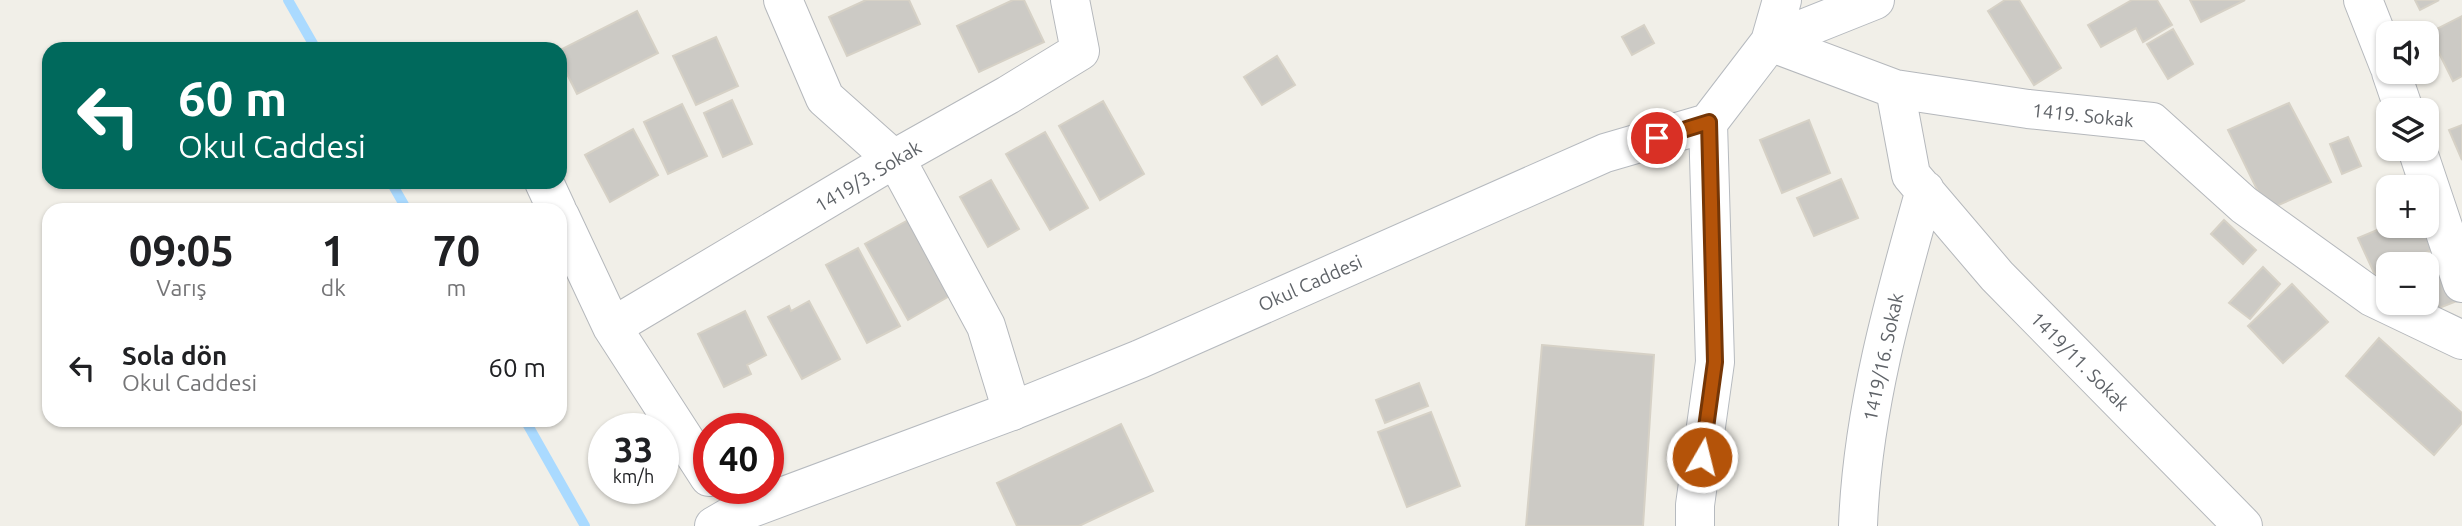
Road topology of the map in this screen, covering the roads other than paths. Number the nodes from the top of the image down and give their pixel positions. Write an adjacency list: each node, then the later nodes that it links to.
1 (783, 0): 10 (street)
2 (1070, 0): 10 (street, 1419/3. Sokak)
3 (1782, 0): 7 (street)
4 (1875, 0): 7 (street)
5 (2363, 0): 6 (street)
6 (2376, 33)
7 (1770, 42): 8 (street, 1419. Sokak); 9 (street)
8 (1895, 89): 12 (street, 1419/11. Sokak); 16 (street, 1419. Sokak)
9 (1709, 122): 17 (street, Okul Caddesi); 20 (street)
10 (894, 159): 15 (street, 1419/3. Sokak); 17 (street)
11 (2421, 161): 14 (street)
12 (1925, 190): 21 (street, 1419/16. Sokak); 22 (street, 1419/11. Sokak)
13 (567, 231): 15 (street)
14 (2462, 283)
15 (612, 327): 18 (street)
16 (2462, 340)
17 (1012, 411): 19 (street, Okul Caddesi)
18 (693, 452)
19 (721, 510)
20 (1695, 526)
21 (1858, 526)
22 (2243, 526)

